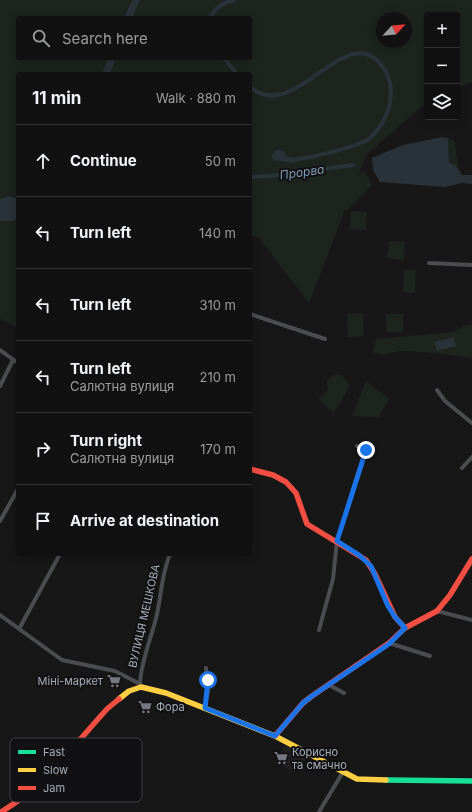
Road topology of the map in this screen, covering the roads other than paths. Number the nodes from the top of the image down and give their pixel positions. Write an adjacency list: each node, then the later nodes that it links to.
1 (429, 263): 2 (street)
2 (472, 265)
3 (252, 315): 4 (street)
4 (325, 339)
5 (0, 350): 6 (street)
6 (14, 360): 7 (street)
7 (0, 386)
8 (437, 390): 9 (street)
9 (472, 423)
10 (357, 446): 16 (street)
11 (472, 457): 12 (street)
12 (462, 468)
13 (252, 471): 16 (street)
14 (16, 493): 15 (street)
15 (0, 521)
16 (337, 541): 23 (street); 25 (street)
17 (59, 556): 24 (street)
18 (169, 556): 29 (street, ВУЛИЦЯ МЕШКОВА)
19 (472, 559): 20 (street)
20 (437, 611): 22 (street); 23 (street)
21 (0, 615): 24 (street)
22 (472, 620)
23 (405, 628): 26 (street)
24 (19, 629): 29 (street)
25 (319, 630)
26 (389, 644): 27 (street); 30 (street)
27 (430, 656)
28 (206, 668): 32 (street)
29 (141, 685): 32 (street); 34 (street)
30 (330, 685): 31 (street); 33 (street)
31 (344, 693)
32 (205, 708): 33 (street)
33 (275, 736): 35 (street)
34 (81, 738)
35 (343, 772): 36 (street); 39 (street)
36 (472, 781)
37 (18, 802): 38 (street)
38 (1, 812)
39 (319, 812)

